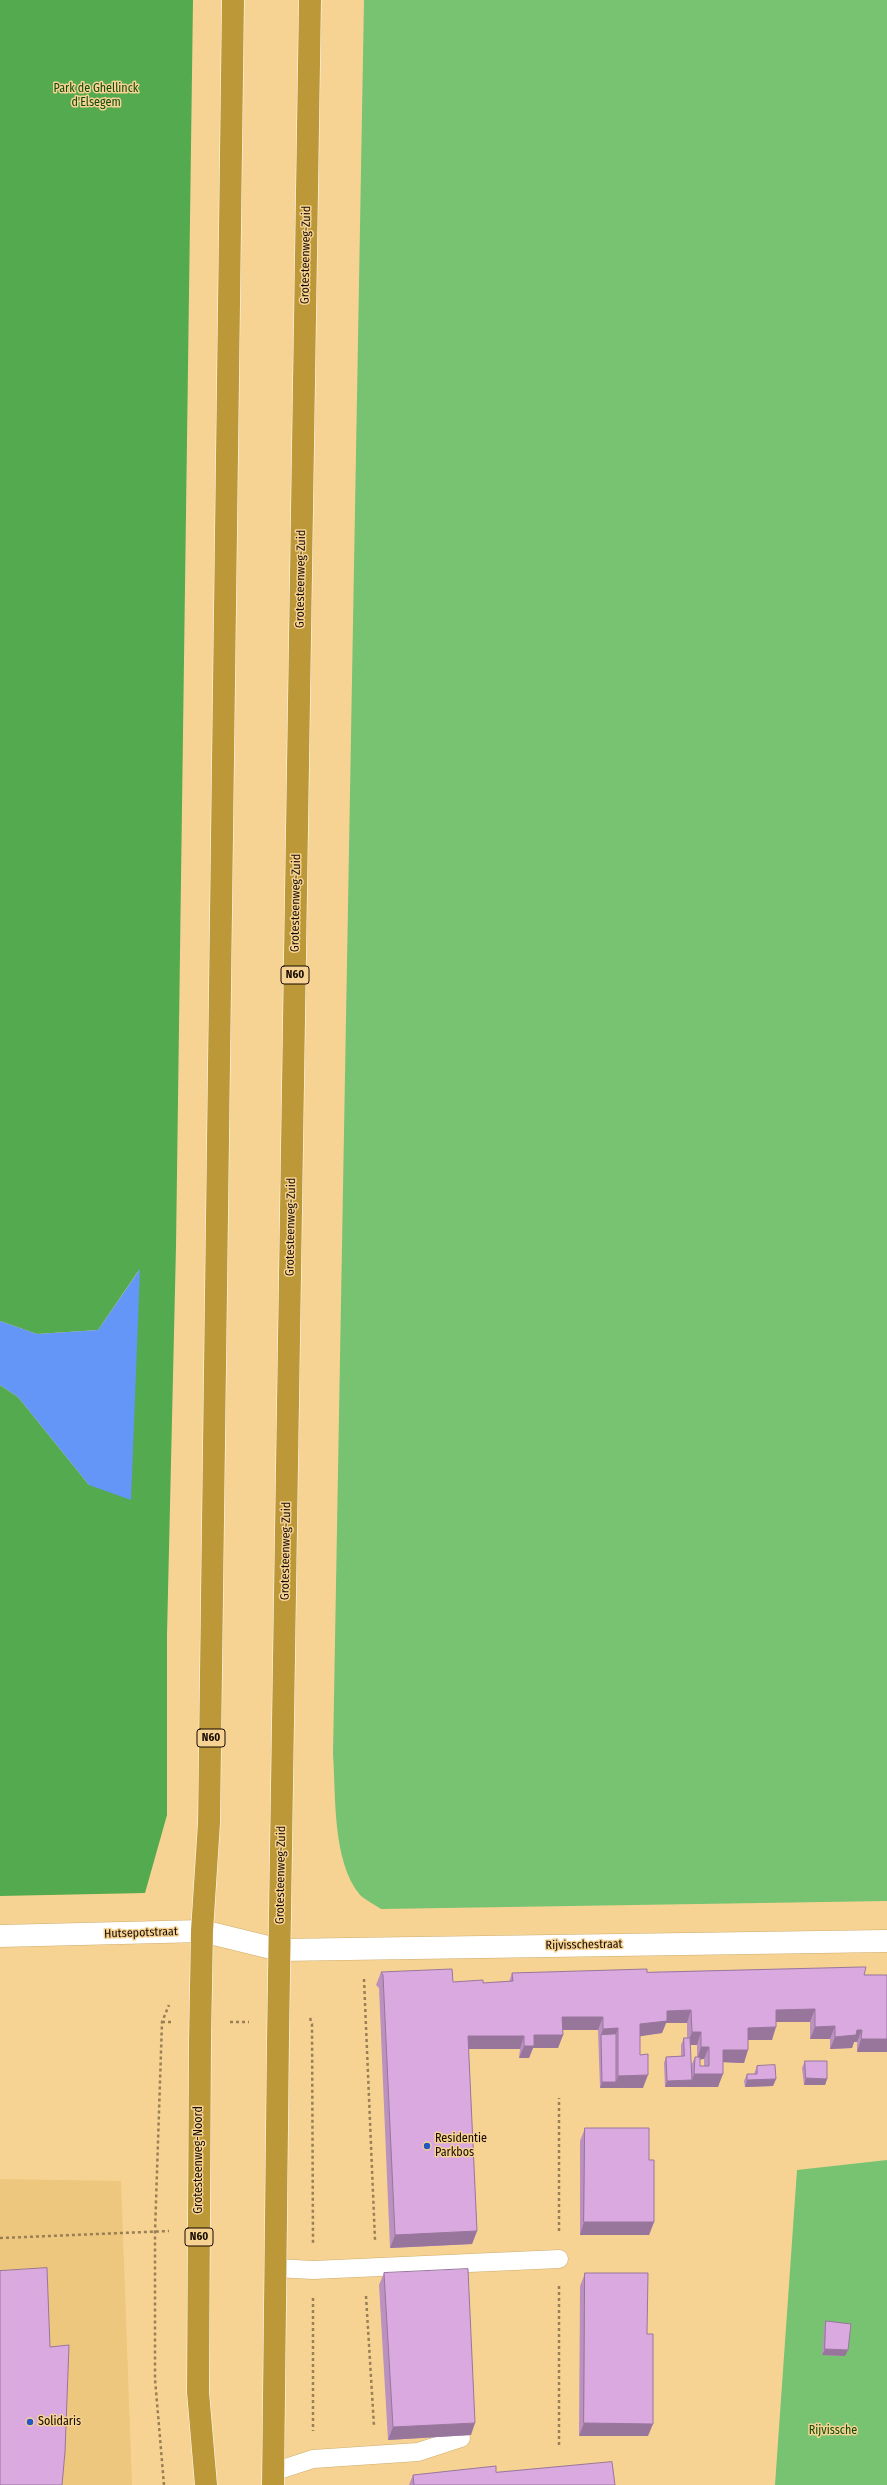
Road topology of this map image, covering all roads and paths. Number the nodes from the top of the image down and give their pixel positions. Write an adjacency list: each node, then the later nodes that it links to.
1 (233, 0): 3 (highway, N60)
2 (310, 0): 7 (highway, Grotesteenweg-Zuid / N60)
3 (202, 1931): 4 (street, Hutsepotstraat); 7 (street, Hutsepotstraat); 11 (highway, Grotesteenweg-Noord / N60)
4 (0, 1936)
5 (887, 1941): 6 (street, Rijvisschestraat)
6 (362, 1948): 7 (street, Rijvisschestraat); 18 (path)
7 (280, 1950): 12 (highway, N60)
8 (171, 2001): 10 (path)
9 (310, 2017): 13 (path)
10 (162, 2022): 11 (path); 15 (path)
11 (200, 2022): 12 (path); 14 (highway, Grotesteenweg-Noord / N60)
12 (278, 2022): 13 (path); 19 (highway, N60)
13 (312, 2024): 20 (path)
14 (199, 2230): 15 (path); 26 (highway, Grotesteenweg-Noord / N60)
15 (155, 2232): 16 (path); 25 (path)
16 (0, 2238)
17 (559, 2259): 18 (lane)
18 (371, 2267): 20 (lane); 22 (path)
19 (275, 2268): 20 (lane); 24 (highway, N60)
20 (313, 2270): 23 (path)
21 (461, 2438): 22 (lane)
22 (375, 2455): 23 (lane)
23 (313, 2459): 24 (lane)
24 (273, 2478)
25 (164, 2485)
26 (206, 2485)

